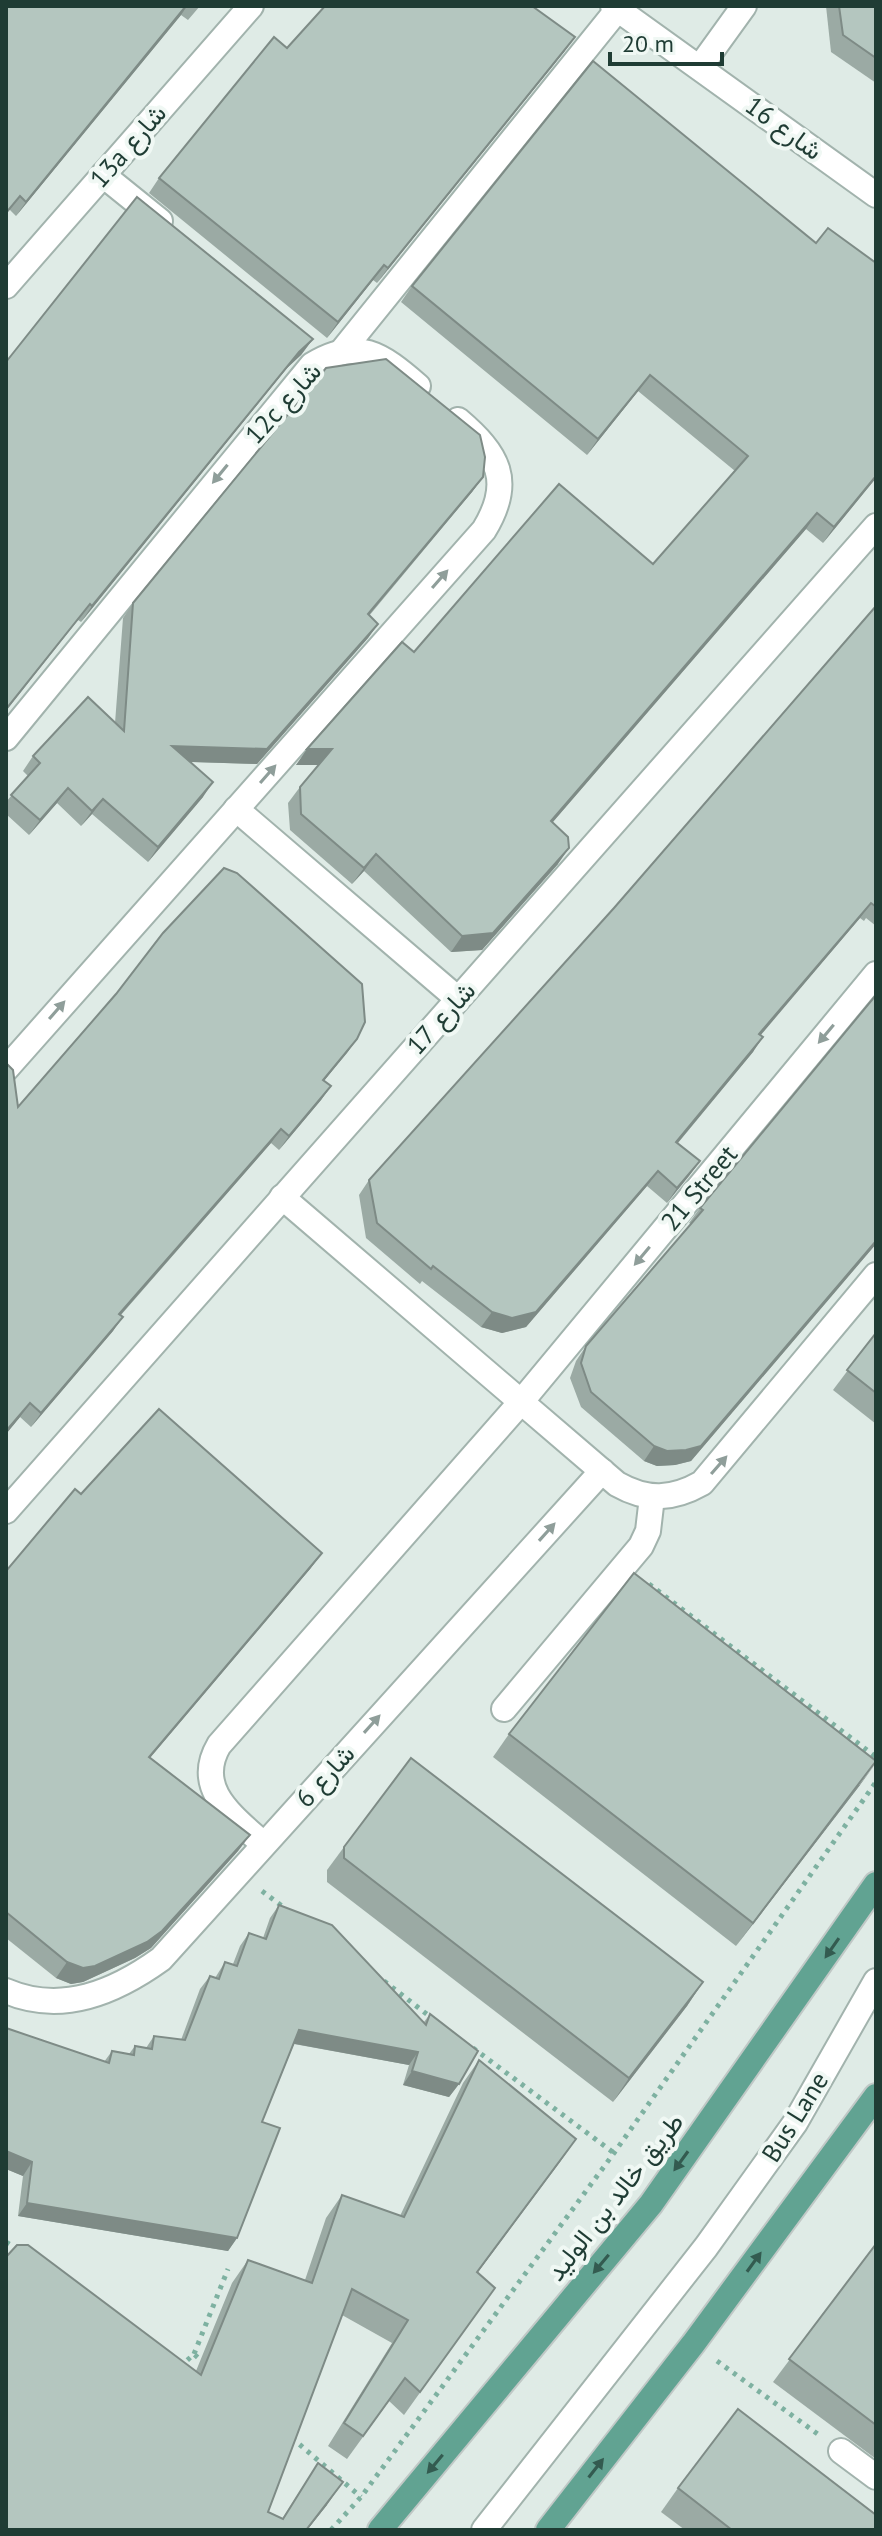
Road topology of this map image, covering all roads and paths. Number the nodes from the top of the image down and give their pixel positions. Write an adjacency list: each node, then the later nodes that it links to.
1 (251, 6): 5 (street, 13a شارع)
2 (744, 6): 4 (street)
3 (615, 8): 4 (street, شارع 16); 10 (street)
4 (700, 67): 6 (street, شارع 16)
5 (103, 175): 7 (street); 8 (street, 13a شارع)
6 (876, 195)
7 (177, 235)
8 (6, 286)
9 (301, 336): 10 (street)
10 (334, 354): 12 (street, 12c شارع, one-way to 12); 13 (street, 12c شارع, one-way to 10)
11 (876, 526): 15 (street, شارع 17)
12 (6, 738)
13 (236, 809): 15 (street); 16 (street, 12c شارع, one-way to 13)
14 (876, 974): 19 (street, 21 Street, one-way to 19)
15 (458, 999): 17 (street, شارع 17)
16 (6, 1069)
17 (282, 1197): 19 (street); 22 (street, شارع 17)
18 (876, 1275): 21 (street, one-way to 18)
19 (521, 1402): 20 (street); 27 (street, 21 Street)
20 (602, 1471): 21 (street); 27 (street, شارع 6, one-way to 20)
21 (652, 1497): 23 (street)
22 (6, 1511)
23 (626, 1566): 24 (street); 25 (path)
24 (504, 1709)
25 (876, 1757)
26 (876, 1782): 37 (path)
27 (263, 1844): 28 (street, شارع 6)
28 (238, 1873): 30 (path); 33 (street, شارع 6)
29 (876, 1884): 50 (main road, طريق خالد بن الوليد, one-way to 50)
30 (288, 1910)
31 (376, 1976): 34 (path)
32 (876, 1981): 51 (street, Bus Lane)
33 (6, 1991)
34 (438, 2022)
35 (463, 2041): 37 (path)
36 (876, 2096): 41 (main road, one-way to 36)
37 (614, 2153): 48 (path)
38 (6, 2242): 39 (path)
39 (31, 2260)
40 (228, 2269): 42 (path)
41 (693, 2344): 46 (path); 52 (main road, one-way to 41)
42 (194, 2354): 43 (path); 44 (path)
43 (175, 2371)
44 (217, 2375)
45 (289, 2436): 48 (path)
46 (841, 2451): 47 (street)
47 (876, 2477)
48 (361, 2497): 49 (path)
49 (331, 2530)
50 (380, 2530)
51 (484, 2530)
52 (548, 2530)

